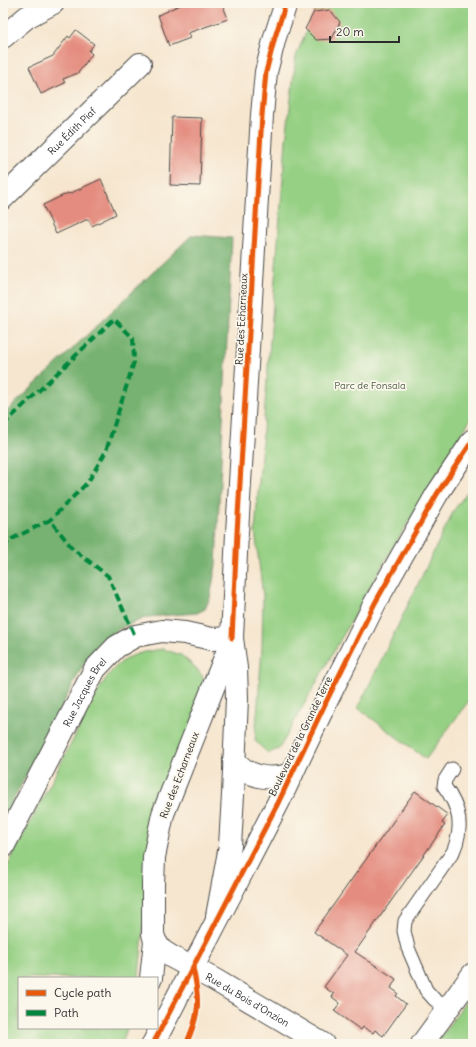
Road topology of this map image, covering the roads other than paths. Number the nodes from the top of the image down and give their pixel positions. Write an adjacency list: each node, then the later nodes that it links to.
1 (53, 3): 3 (street)
2 (286, 3): 7 (street, Rue des Echarneaux)
3 (3, 37)
4 (140, 64): 5 (street, Rue Édith Piaf)
5 (3, 198)
6 (473, 440): 10 (street, Boulevard de la Grande Terre)
7 (232, 638): 8 (street, Rue des Echarneaux); 11 (street, Rue Jacques Brel); 13 (street, Rue des Echarneaux)
8 (234, 760): 10 (street); 12 (street, Rue des Echarneaux)
9 (452, 769): 17 (lane)
10 (292, 774): 12 (street, Boulevard de la Grande Terre)
11 (3, 847)
12 (215, 926): 14 (street, Boulevard de la Grande Terre)
13 (155, 942): 14 (street); 16 (street, Rue des Echarneaux)
14 (192, 968): 18 (street, Boulevard de la Grande Terre); 19 (street, Rue du Bois d'Onzion)
15 (473, 974): 17 (street)
16 (151, 977)
17 (447, 1009): 20 (street)
18 (154, 1038)
19 (322, 1044)
20 (422, 1044)

